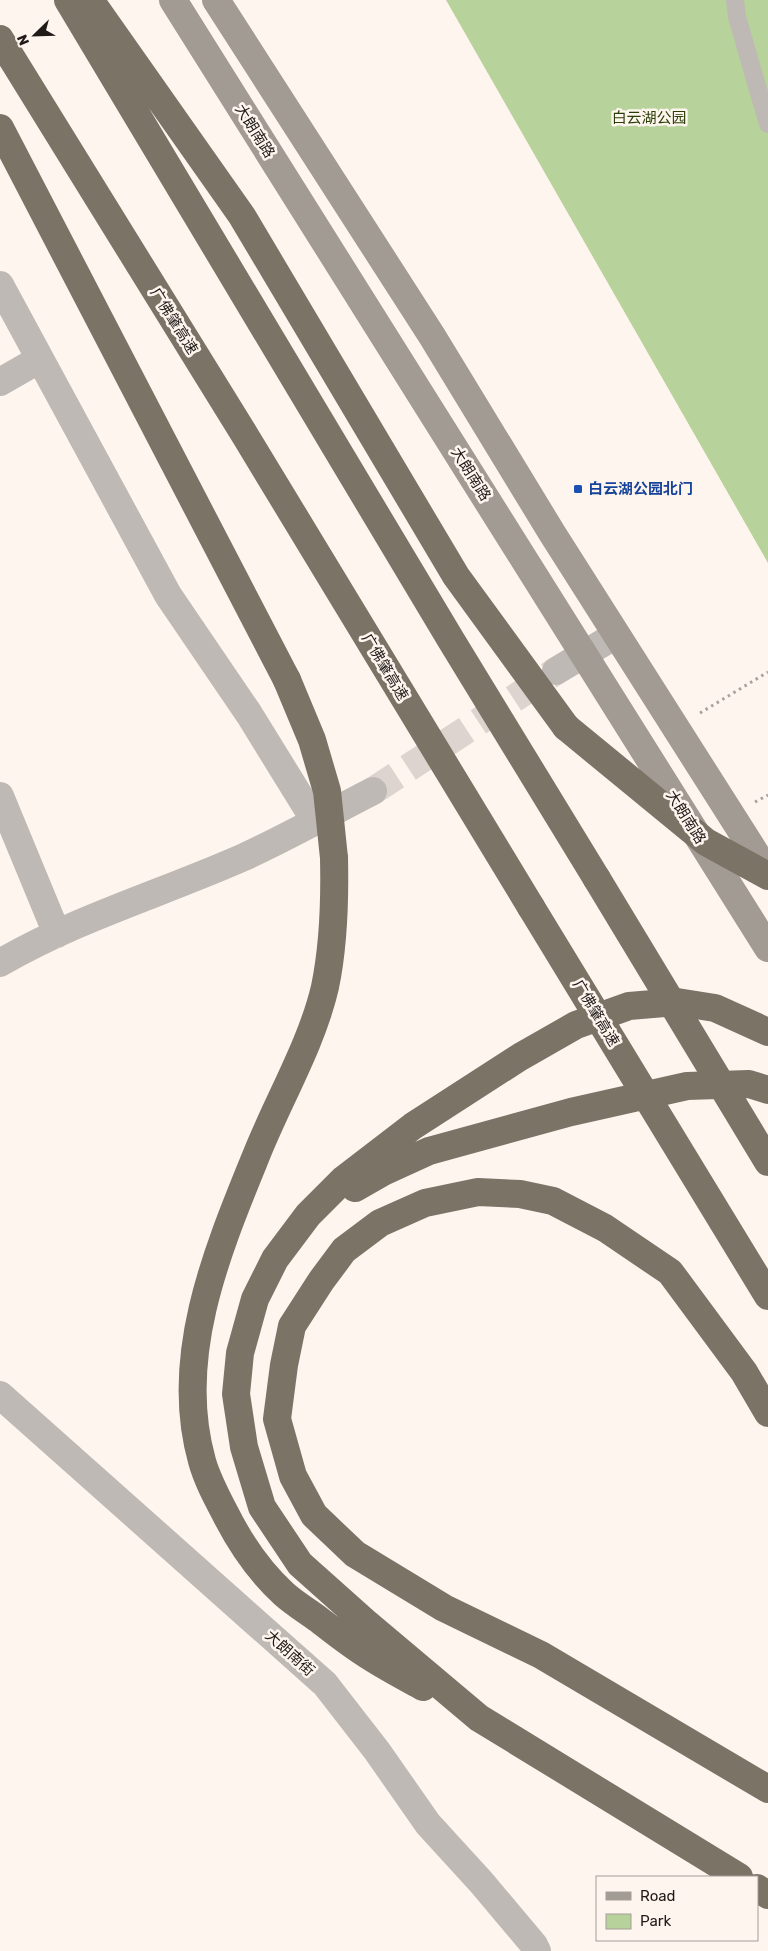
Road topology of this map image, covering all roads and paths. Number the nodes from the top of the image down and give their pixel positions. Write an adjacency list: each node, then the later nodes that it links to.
1 (68, 0): 26 (highway, bridge)
2 (90, 0): 20 (highway, bridge)
3 (173, 0): 13 (street, 大朗南路)
4 (216, 0): 12 (street)
5 (735, 0): 7 (lane)
6 (0, 39): 28 (highway, 广佛肇高速, bridge)
7 (768, 124)
8 (0, 128): 31 (highway, bridge)
9 (0, 285): 10 (street)
10 (40, 359): 11 (street); 19 (street)
11 (0, 382)
12 (616, 635): 13 (street); 16 (street)
13 (584, 655): 14 (street); 22 (street, 大朗南路)
14 (556, 671)
15 (768, 672): 16 (path)
16 (676, 728): 20 (street)
17 (373, 791): 19 (street)
18 (0, 796): 21 (street)
19 (315, 821): 21 (street)
20 (767, 870)
21 (57, 934): 23 (street)
22 (768, 948)
23 (0, 963)
24 (768, 1032): 27 (highway)
25 (768, 1090): 27 (highway)
26 (768, 1162)
27 (294, 1235): 31 (highway)
28 (768, 1296)
29 (0, 1395): 34 (street, 大朗南街)
30 (768, 1413): 32 (highway)
31 (498, 1730): 33 (highway)
32 (768, 1789)
33 (737, 1876)
34 (537, 1951)

